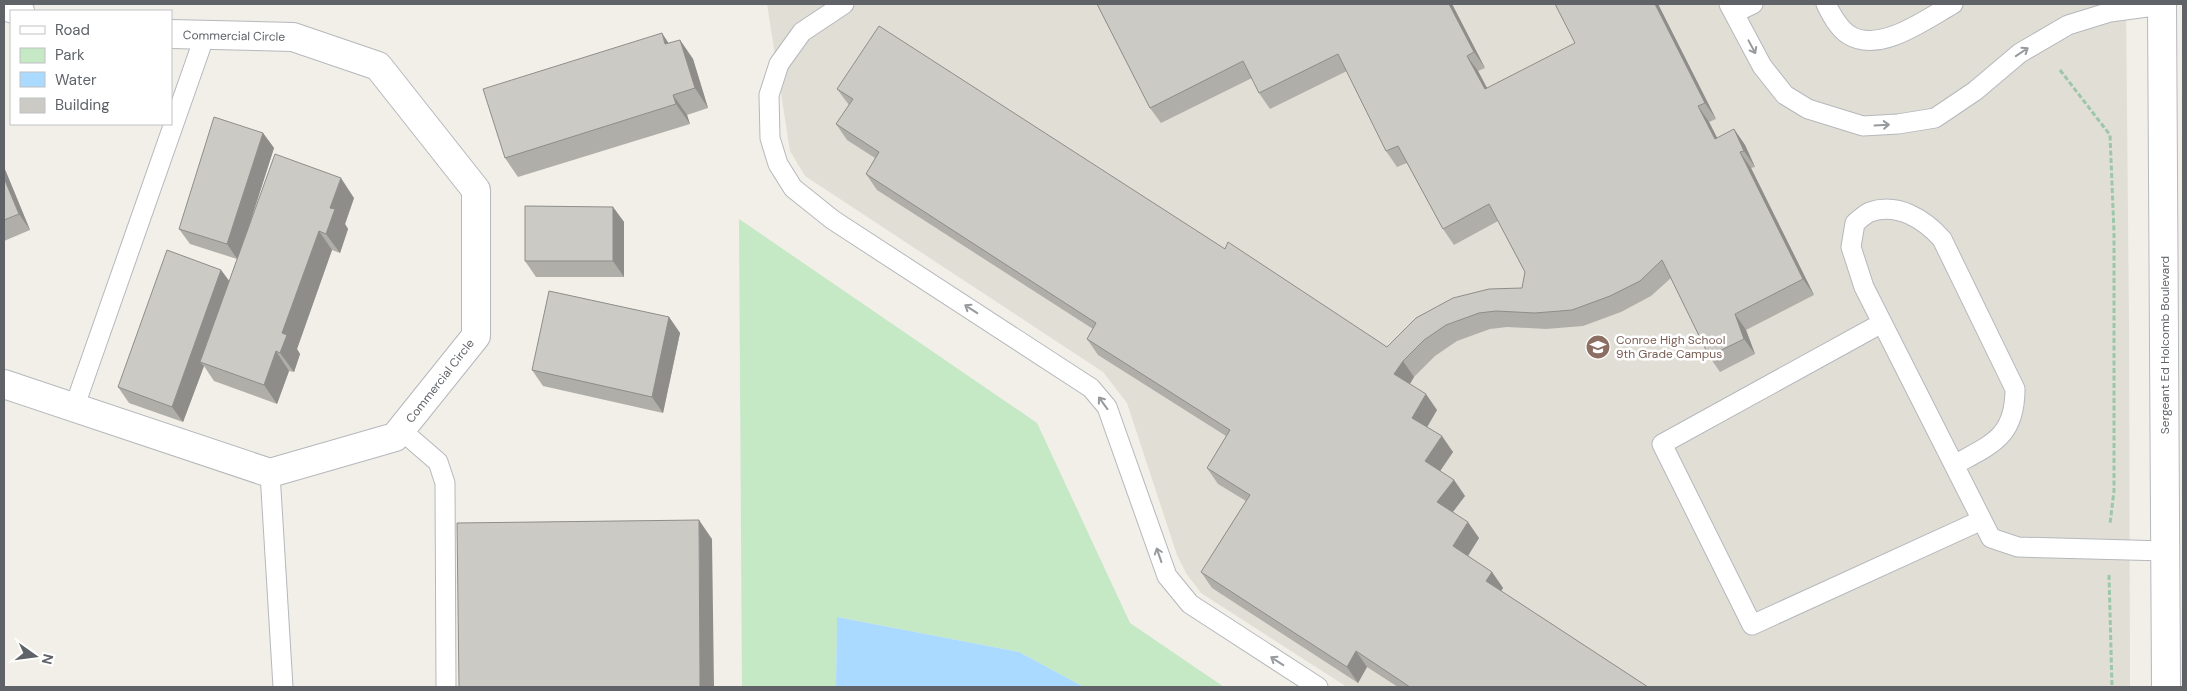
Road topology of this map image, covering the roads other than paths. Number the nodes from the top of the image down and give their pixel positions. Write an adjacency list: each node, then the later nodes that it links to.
1 (844, 4): 21 (lane, one-way to 1)
2 (1753, 4): 7 (lane)
3 (1826, 4): 4 (lane)
4 (1953, 4)
5 (2162, 5): 7 (lane, one-way to 5); 18 (street, Sergeant Ed Holcomb Boulevard)
6 (4, 6): 8 (street)
7 (1732, 9)
8 (17, 10)
9 (172, 34): 10 (street, Commercial Circle)
10 (205, 35): 13 (lane); 14 (street, Commercial Circle)
11 (1882, 323): 15 (lane); 15 (lane); 17 (lane)
12 (4, 384): 13 (street)
13 (74, 408): 16 (street)
14 (401, 430): 16 (street, Commercial Circle); 20 (lane)
15 (1954, 465): 17 (lane)
16 (270, 473): 19 (lane)
17 (1982, 520): 18 (lane)
18 (2166, 550): 22 (street, Sergeant Ed Holcomb Boulevard)
19 (283, 687)
20 (446, 687)
21 (1318, 687)
22 (2166, 687)

